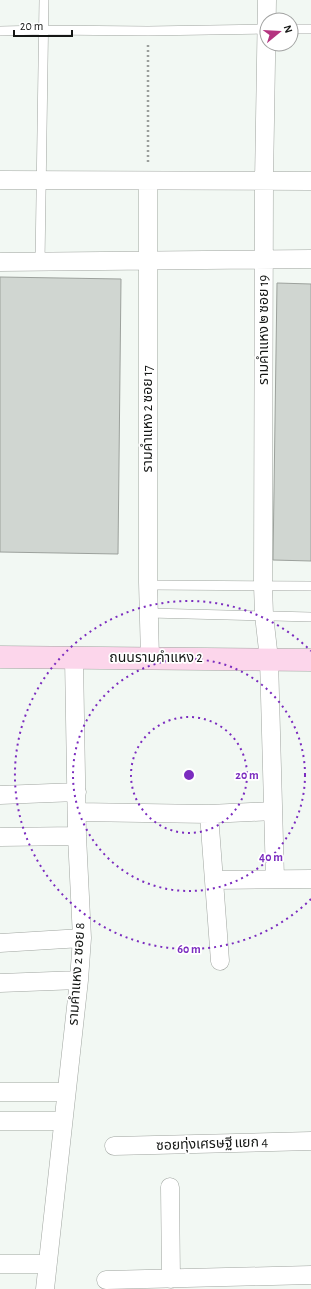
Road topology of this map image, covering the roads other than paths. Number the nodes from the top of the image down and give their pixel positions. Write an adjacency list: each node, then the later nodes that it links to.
1 (44, 0): 7 (lane)
2 (267, 0): 3 (street, รามคำแหง ๒ ซอย 19)
3 (267, 12)
4 (259, 29): 7 (lane)
5 (299, 29): 6 (lane)
6 (311, 29)
7 (44, 30): 8 (lane); 11 (lane)
8 (0, 31)
9 (267, 52): 13 (street, รามคำแหง ๒ ซอย 19)
10 (0, 180): 11 (street)
11 (41, 180): 12 (street); 19 (lane)
12 (148, 181): 13 (street); 17 (street, รามคำแหง 2 ซอย 17)
13 (264, 181): 14 (street); 15 (street, รามคำแหง ๒ ซอย 19)
14 (311, 181)
15 (264, 259): 16 (street); 17 (street); 21 (street, รามคำแหง ๒ ซอย 19)
16 (311, 259)
17 (148, 260): 19 (street); 20 (street, รามคำแหง 2 ซอย 17)
18 (0, 262): 19 (street)
19 (40, 262)
20 (148, 585): 21 (lane); 23 (street, รามคำแหง 2 ซอย 17)
21 (263, 585): 22 (lane); 24 (street, รามคำแหง ๒ ซอย 19)
22 (311, 586)
23 (149, 613): 24 (lane); 28 (street, รามคำแหง 2 ซอย 17)
24 (264, 615): 25 (lane); 29 (street, รามคำแหง ๒ ซอย 19)
25 (311, 617)
26 (0, 657): 27 (main road, ถนนรามคำแหง 2)
27 (74, 658): 28 (main road, ถนนรามคำแหง 2); 31 (street, รามคำแหง 2 ซอย 8)
28 (150, 658): 29 (main road, ถนนรามคำแหง 2)
29 (269, 660): 30 (main road, ถนนรามคำแหง 2); 33 (street, รามคำแหง ๒ ซอย 19)
30 (311, 660)
31 (77, 792): 32 (street); 34 (street, รามคำแหง 2 ซอย 8)
32 (0, 795)
33 (273, 811): 35 (street); 40 (street, รามคำแหง ๒ ซอย 19)
34 (77, 812): 35 (street); 36 (street, รามคำแหง 2 ซอย 8)
35 (209, 814): 39 (street)
36 (77, 836): 37 (street); 41 (street, รามคำแหง 2 ซอย 8)
37 (0, 837)
38 (311, 879): 40 (street)
39 (214, 880): 40 (street); 43 (street)
40 (275, 880)
41 (82, 938): 42 (street); 44 (street, รามคำแหง 2 ซอย 8)
42 (0, 943)
43 (220, 961)
44 (79, 980): 45 (street); 47 (street, รามคำแหง 2 ซอย 8)
45 (0, 983)
46 (0, 1092): 47 (street)
47 (66, 1092): 49 (street, รามคำแหง 2 ซอย 8)
48 (0, 1121): 49 (street)
49 (63, 1122): 54 (street, รามคำแหง 2 ซอย 8)
50 (311, 1141): 51 (street, ซอยทุ่งเศรษฐี แยก 4)
51 (114, 1146)
52 (170, 1187): 56 (street)
53 (0, 1264): 54 (street)
54 (47, 1264): 58 (street, รามคำแหง 2 ซอย 8)
55 (311, 1276): 56 (street)
56 (171, 1279): 57 (street)
57 (106, 1280)
58 (45, 1289)

